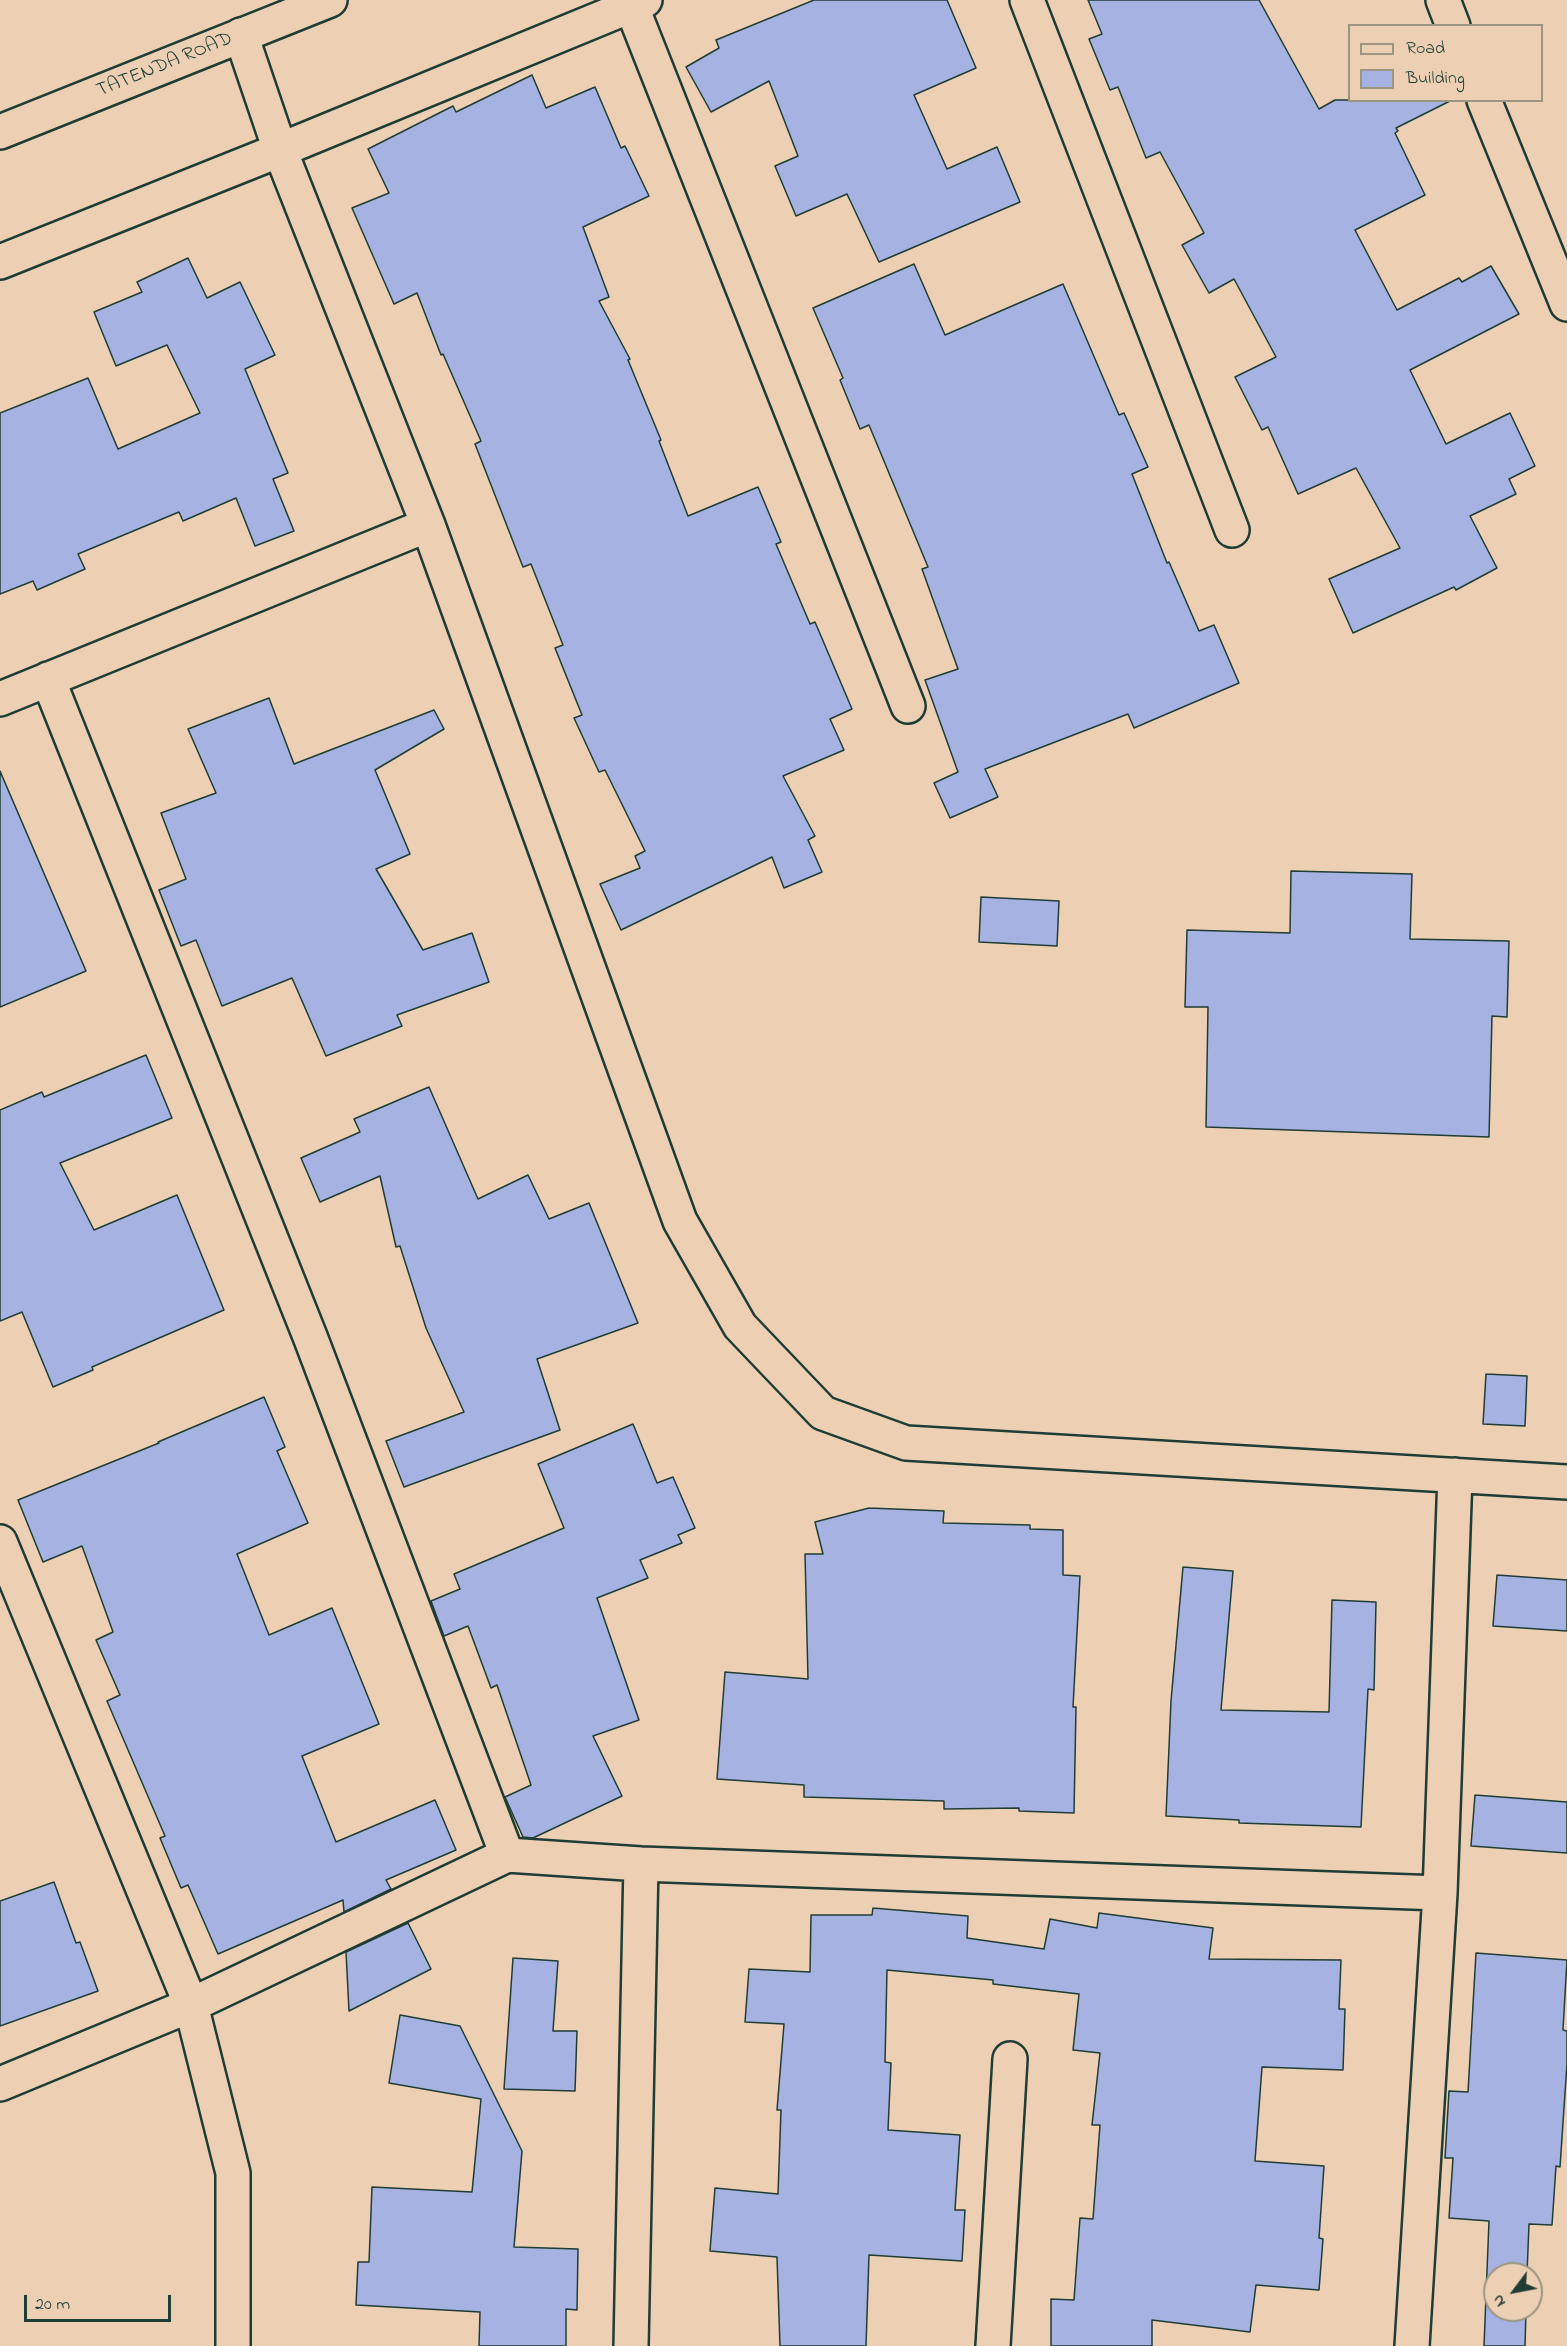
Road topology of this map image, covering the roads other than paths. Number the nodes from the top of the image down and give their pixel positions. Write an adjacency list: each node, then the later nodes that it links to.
1 (330, 0): 6 (street, TATENDA ROAD)
2 (1027, 0): 13 (street)
3 (1443, 0): 5 (street)
4 (638, 3): 9 (street); 16 (street)
5 (1452, 24)
6 (241, 35): 8 (street, TATENDA ROAD); 9 (street)
7 (1485, 102): 11 (street)
8 (0, 132)
9 (280, 150): 10 (street); 12 (street)
10 (0, 262)
11 (1567, 304)
12 (428, 525): 14 (street); 17 (street)
13 (1232, 530)
14 (48, 679): 15 (street); 20 (street)
15 (0, 699)
16 (908, 706)
17 (1455, 1475): 18 (street); 22 (street)
18 (1567, 1482)
19 (0, 1542): 23 (street)
20 (507, 1855): 21 (street); 23 (street)
21 (641, 1864): 22 (street); 27 (street)
22 (1440, 1893): 29 (street)
23 (192, 2005): 25 (street); 26 (street)
24 (1010, 2059): 28 (street)
25 (0, 2084)
26 (233, 2346)
27 (631, 2346)
28 (993, 2346)
29 (1412, 2346)

